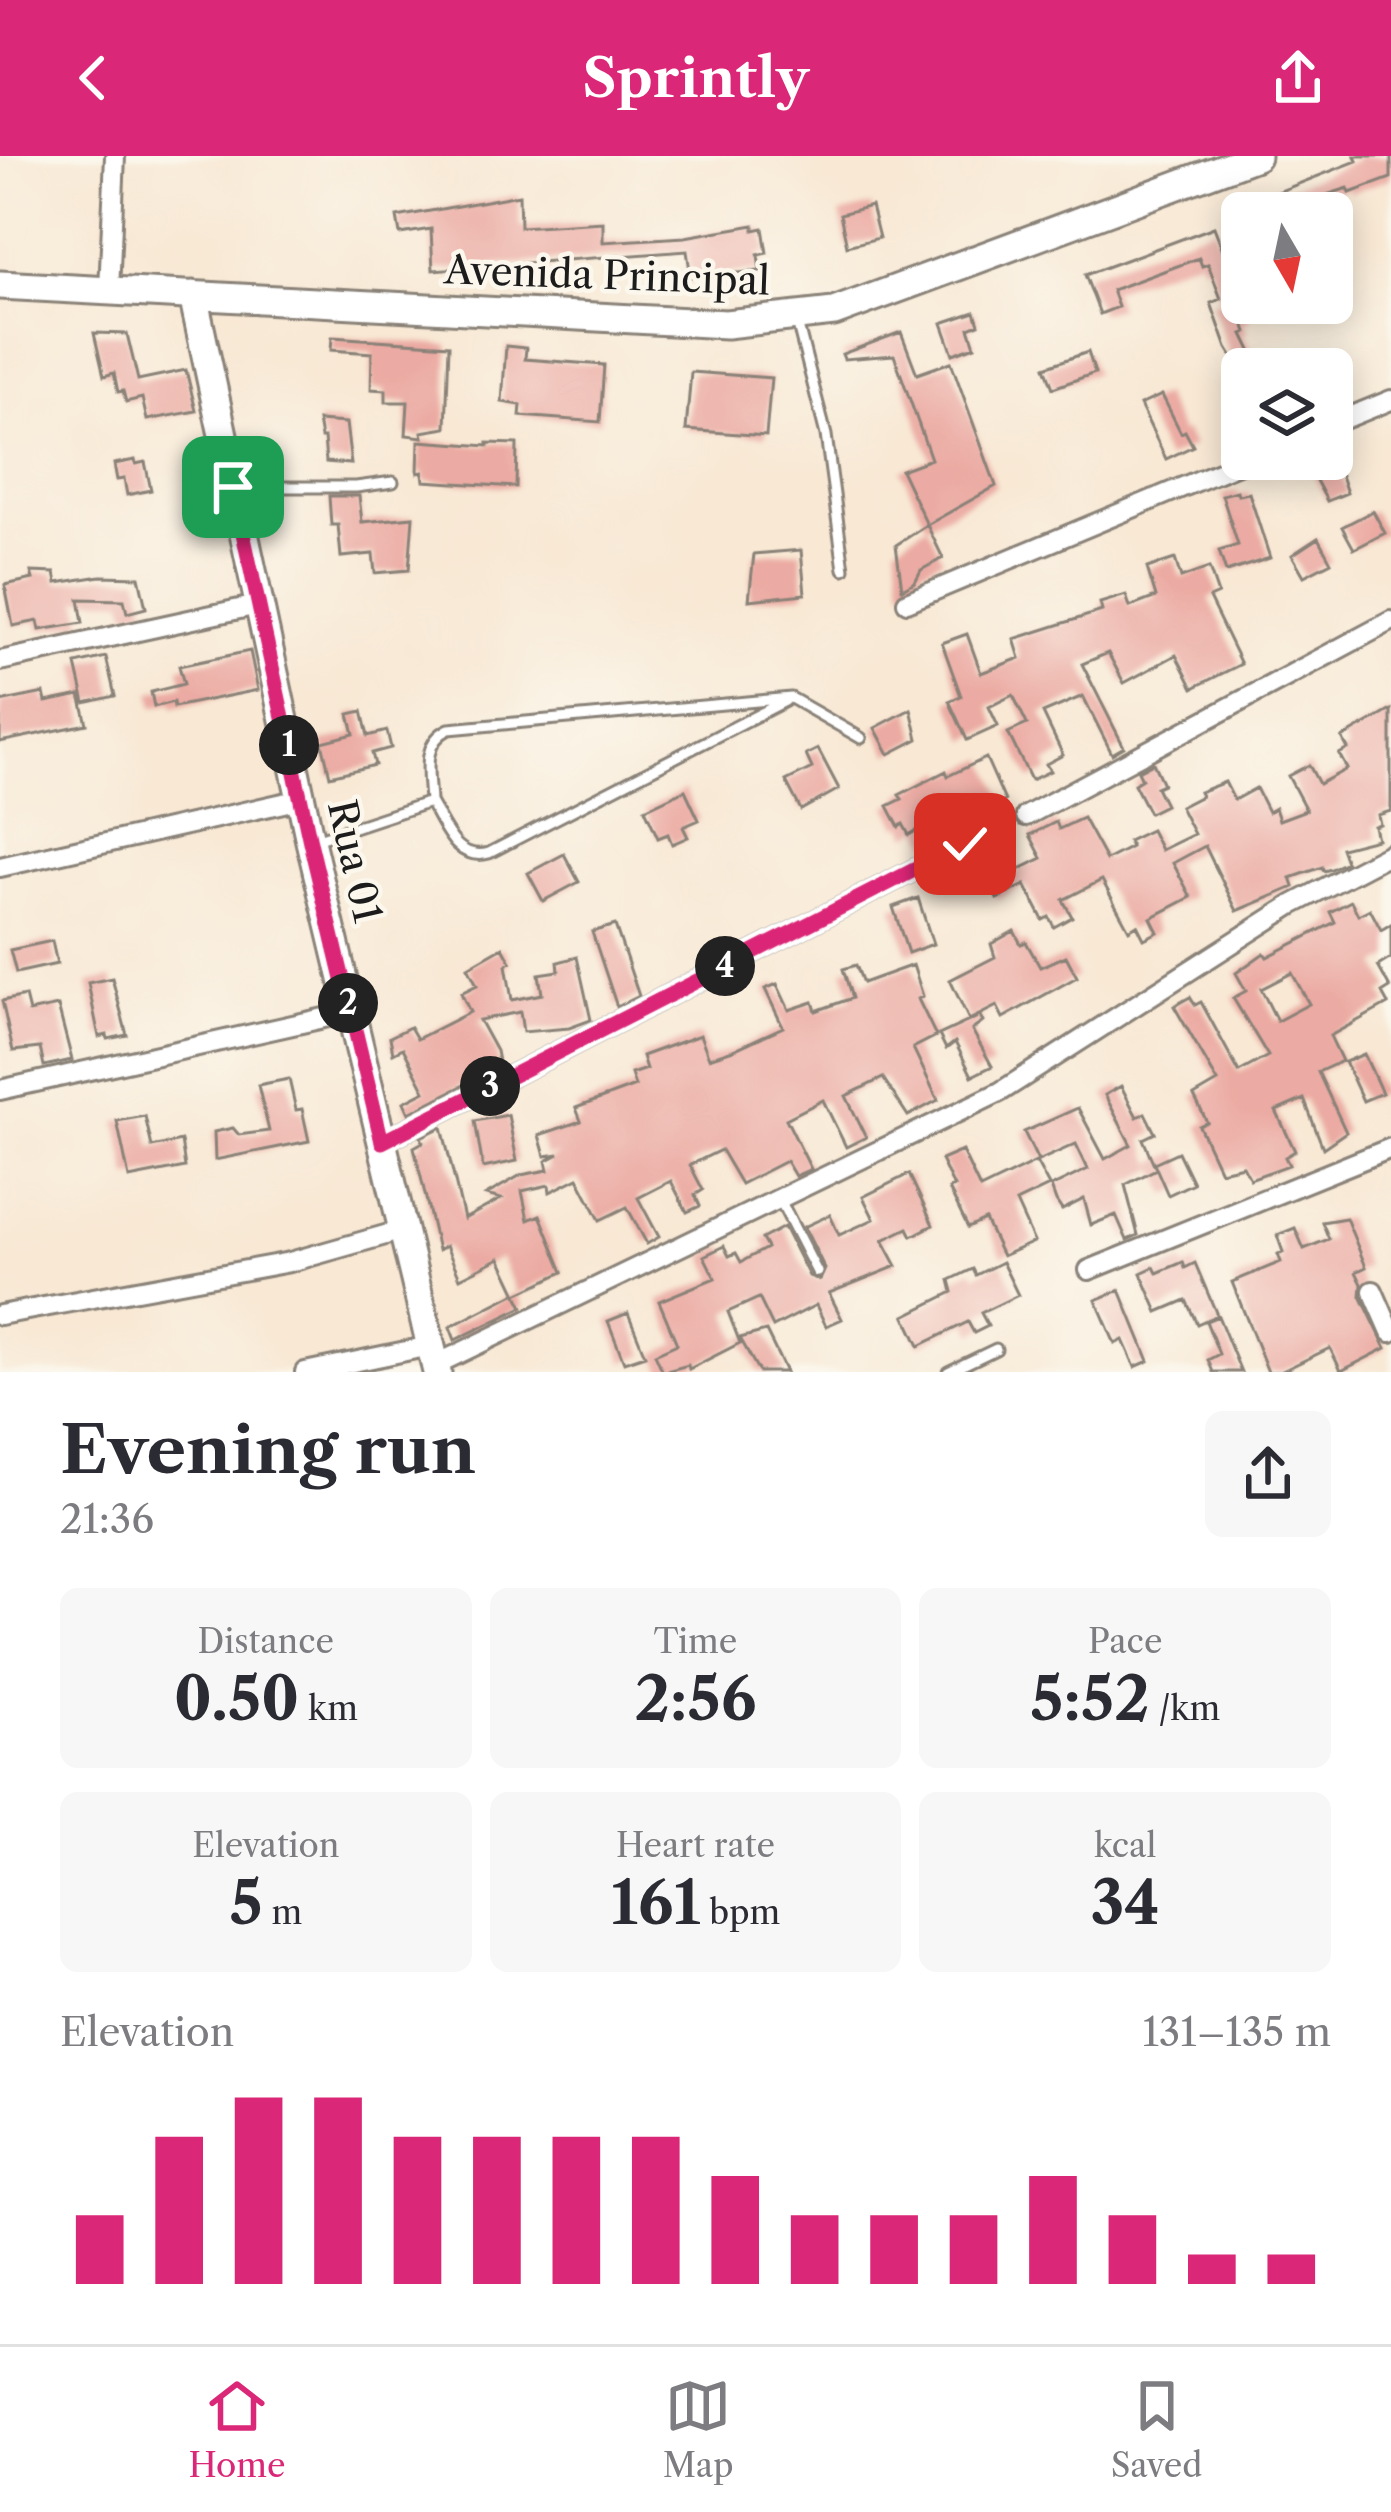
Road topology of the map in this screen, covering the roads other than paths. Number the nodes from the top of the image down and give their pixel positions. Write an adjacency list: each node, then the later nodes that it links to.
1 (115, 156): 4 (street)
2 (1256, 156): 6 (street, Avenida Principal)
3 (0, 286): 4 (street, Avenida Principal)
4 (109, 292): 5 (street, Avenida Principal)
5 (193, 296): 6 (street, Avenida Principal); 11 (street, Rua 01)
6 (796, 319): 12 (lane)
7 (1391, 400): 8 (street)
8 (1353, 415)
9 (1221, 471): 13 (street)
10 (393, 482): 11 (lane)
11 (233, 487): 14 (street, Rua 01)
12 (844, 568)
13 (907, 602)
14 (257, 605): 16 (street); 19 (street, Rua 01)
15 (1391, 621): 21 (street)
16 (0, 661)
17 (791, 698): 18 (lane); 20 (lane); 20 (lane)
18 (861, 738)
19 (301, 799): 22 (street, Rua 01); 25 (street)
20 (430, 802): 22 (lane)
21 (1026, 816)
22 (310, 842): 26 (street, Rua 01)
23 (965, 844): 28 (street)
24 (1391, 853): 30 (street)
25 (0, 867)
26 (351, 1012): 27 (street); 28 (street, Rua 01)
27 (0, 1090)
28 (382, 1142): 31 (street, Rua 01)
29 (1391, 1148): 32 (street)
30 (779, 1198): 33 (lane); 38 (street)
31 (403, 1230): 35 (street); 38 (street, Rua 01)
32 (1089, 1270)
33 (817, 1272)
34 (1373, 1291): 36 (street)
35 (0, 1315)
36 (1391, 1332)
37 (996, 1348): 40 (lane)
38 (434, 1361): 39 (street)
39 (305, 1372)
40 (948, 1372)

